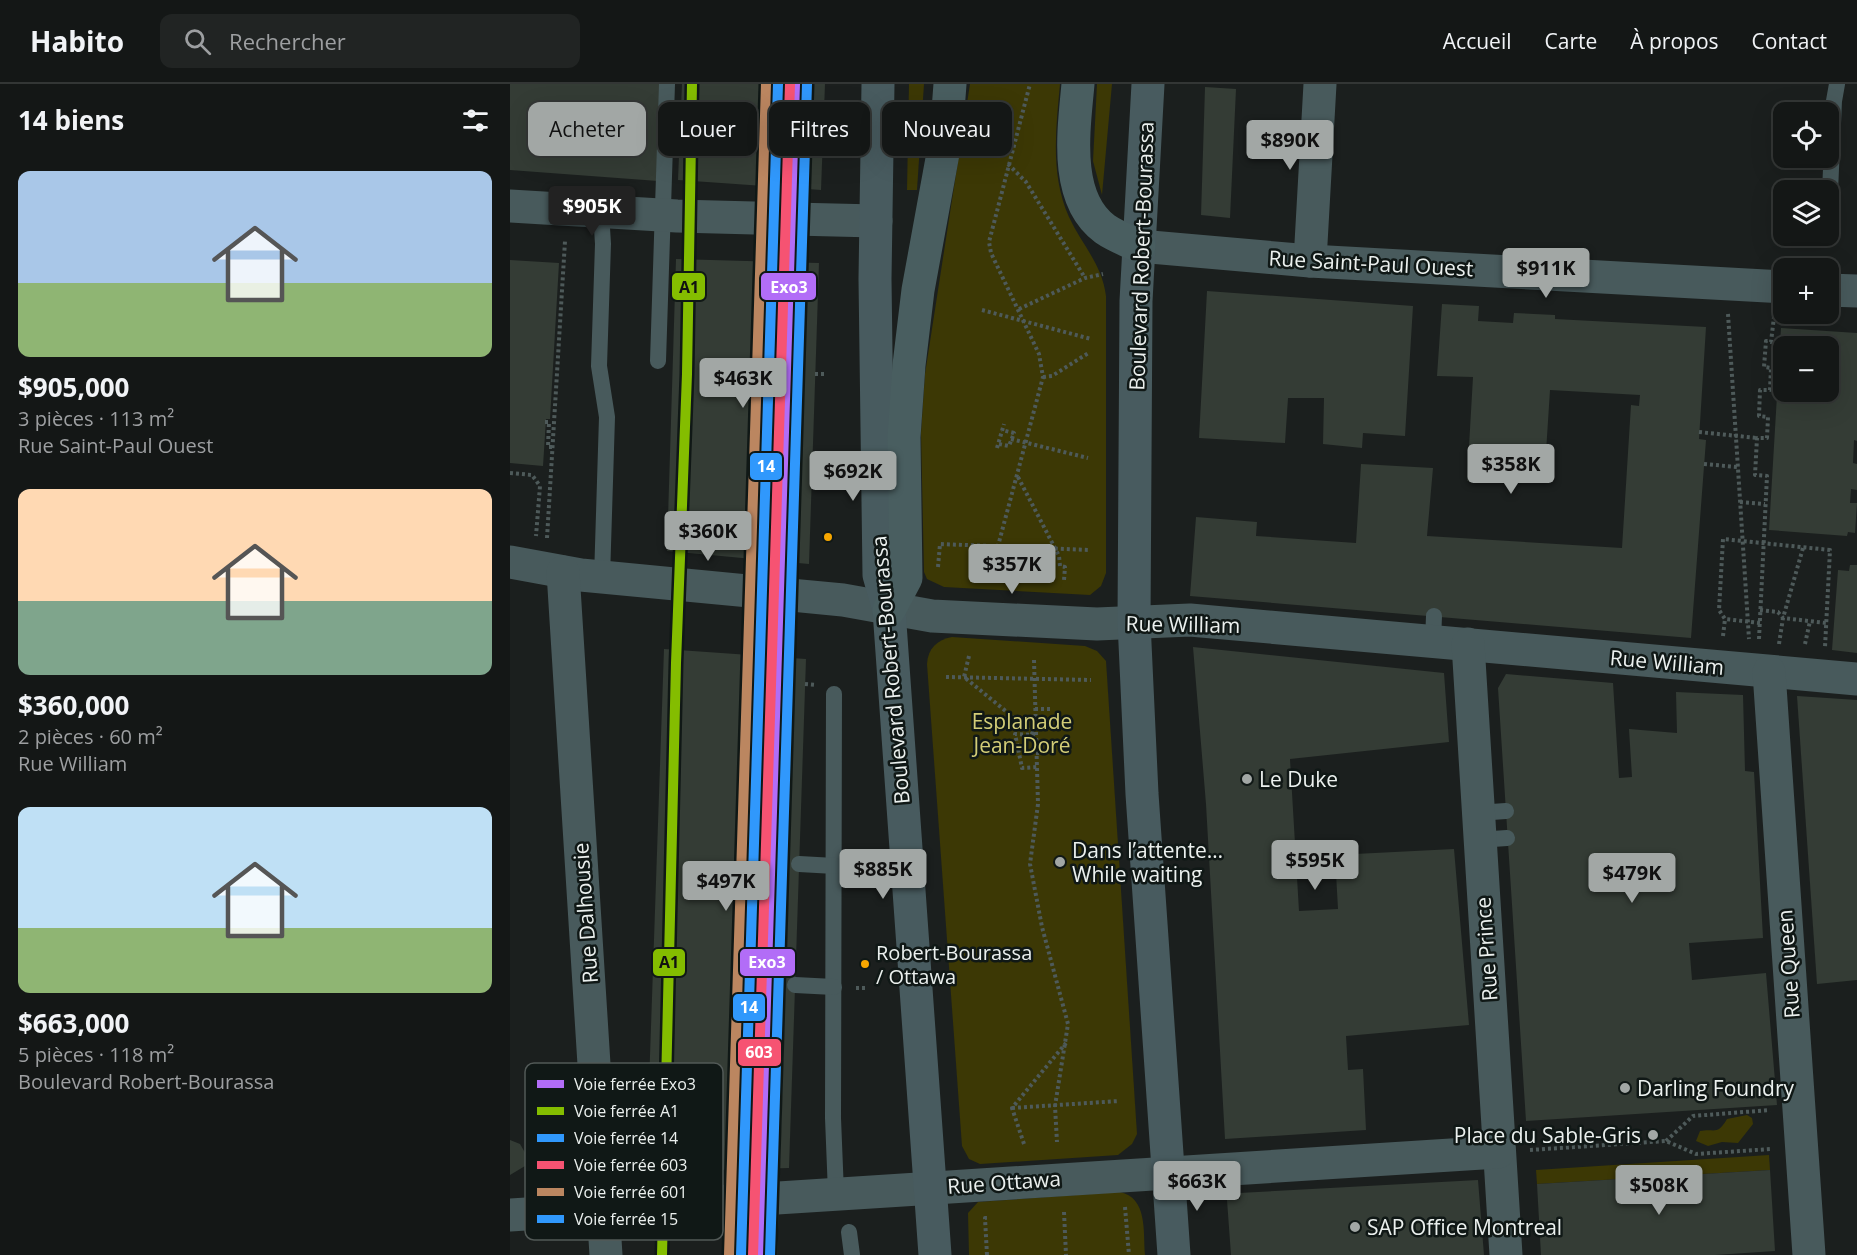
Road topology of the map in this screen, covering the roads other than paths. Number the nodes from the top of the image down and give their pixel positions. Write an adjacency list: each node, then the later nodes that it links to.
1 (667, 84): 11 (lane)
2 (878, 84): 12 (main road, Boulevard Robert-Bourassa)
3 (950, 84): 22 (highway)
4 (1078, 84): 13 (highway)
5 (1148, 84): 13 (main road, Boulevard Robert-Bourassa)
6 (1320, 84): 14 (street)
7 (1837, 84): 8 (lane)
8 (1830, 180)
9 (510, 206): 10 (street)
10 (601, 212): 11 (street); 21 (lane)
11 (663, 215): 12 (street); 18 (lane)
12 (876, 221): 22 (main road, Boulevard Robert-Bourassa)
13 (1138, 246): 14 (street, Rue Saint-Paul Ouest); 23 (main road, Boulevard Robert-Bourassa)
14 (1310, 261): 15 (street, Rue Saint-Paul Ouest)
15 (1773, 286)
16 (1839, 290): 17 (street)
17 (1857, 291)
18 (658, 361)
19 (522, 553): 20 (street, Rue William)
20 (555, 558): 21 (street, Rue William); 32 (street, Rue Dalhousie)
21 (602, 578): 22 (street, Rue William)
22 (889, 610): 23 (street, Rue William); 35 (main road, Boulevard Robert-Bourassa)
23 (1134, 622): 24 (street, Rue William); 34 (main road, Boulevard Robert-Bourassa)
24 (1468, 644): 25 (street, Rue William); 33 (street, Rue Prince)
25 (1768, 657): 26 (street, Rue William); 47 (street, Rue Queen)
26 (1857, 679)
27 (834, 694): 29 (lane)
28 (799, 864): 29 (lane)
29 (835, 866): 31 (lane)
30 (795, 985): 31 (lane)
31 (834, 987): 36 (lane)
32 (592, 1063)
33 (1509, 1151): 34 (street, Rue Ottawa); 46 (street, Rue Prince)
34 (1168, 1172): 35 (street, Rue Ottawa); 45 (main road, Boulevard Robert-Bourassa)
35 (930, 1187): 36 (street, Rue Ottawa); 44 (main road, Boulevard Robert-Bourassa)
36 (836, 1193): 37 (street, Rue Ottawa)
37 (723, 1201)
38 (525, 1214): 39 (street, Rue Ottawa)
39 (510, 1215)
40 (849, 1232): 43 (lane)
41 (605, 1240): 42 (street, Rue Dalhousie)
42 (606, 1255)
43 (852, 1255)
44 (935, 1255)
45 (1174, 1255)
46 (1506, 1255)
47 (1809, 1255)

